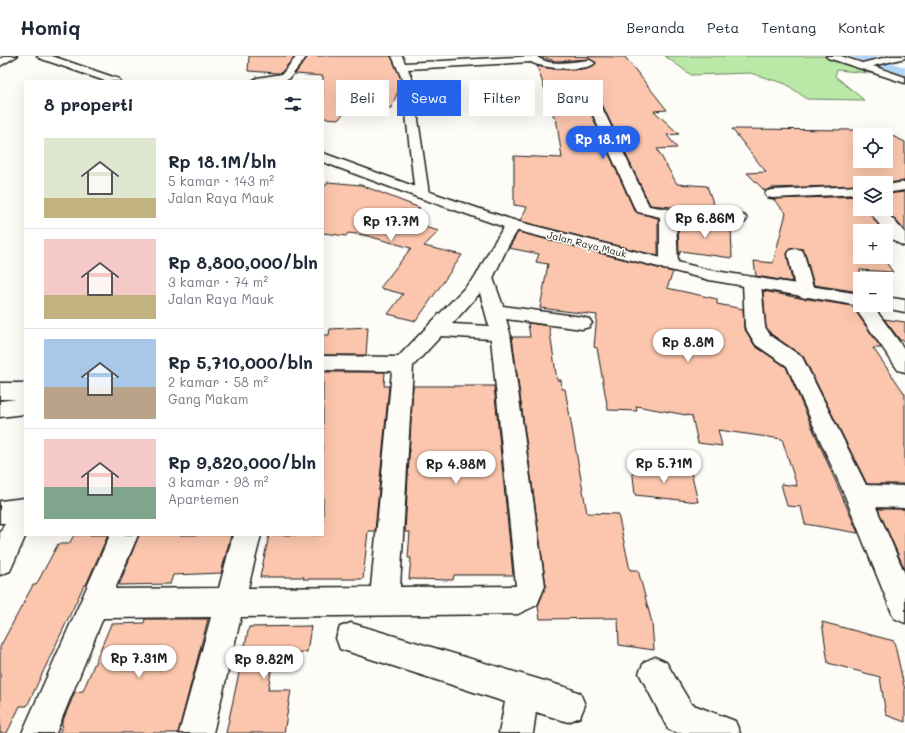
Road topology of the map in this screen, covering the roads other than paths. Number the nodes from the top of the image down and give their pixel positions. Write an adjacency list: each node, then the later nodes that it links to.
1 (12, 56): 9 (street)
2 (42, 56): 13 (street)
3 (302, 56): 14 (street)
4 (831, 56): 11 (street)
5 (903, 56): 8 (street)
6 (531, 58): 7 (street); 10 (street)
7 (399, 61): 21 (street)
8 (880, 61): 11 (street); 12 (street)
9 (0, 63)
10 (590, 63)
11 (863, 66): 15 (street)
12 (899, 66)
13 (112, 80)
14 (264, 80)
15 (905, 80)
16 (600, 116): 23 (street)
17 (324, 157): 21 (street, Jalan Raya Mauk)
18 (905, 186): 19 (street)
19 (893, 187)
20 (853, 191): 22 (street)
21 (422, 194): 26 (street, Jalan Raya Mauk)
22 (772, 194)
23 (668, 214): 25 (street); 29 (street)
24 (882, 216): 27 (street)
25 (739, 219)
26 (513, 225): 29 (street, Jalan Raya Mauk); 30 (street)
27 (905, 241)
28 (796, 254): 32 (street)
29 (669, 265): 31 (street, Jalan Raya Mauk)
30 (484, 278): 37 (street); 39 (street)
31 (752, 283): 32 (street, Jalan Raya Mauk); 47 (street)
32 (806, 292): 33 (street, Jalan Raya Mauk)
33 (853, 300)
34 (893, 304): 35 (street)
35 (905, 306)
36 (868, 312): 42 (street)
37 (498, 322): 38 (street); 39 (street); 55 (street)
38 (582, 323)
39 (435, 329): 41 (street)
40 (324, 363): 41 (street)
41 (404, 364): 55 (street)
42 (905, 365)
43 (0, 391): 44 (street)
44 (24, 391)
45 (24, 405): 46 (street)
46 (0, 409)
47 (858, 496): 48 (street); 58 (street)
48 (905, 497)
49 (24, 509): 51 (street)
50 (24, 511): 54 (street)
51 (0, 512)
52 (124, 536): 56 (street)
53 (247, 536): 57 (street)
54 (0, 562)
55 (384, 600): 57 (street)
56 (94, 604): 57 (street); 63 (street)
57 (228, 604): 64 (street)
58 (904, 605)
59 (351, 638): 61 (street)
60 (655, 674): 66 (street)
61 (523, 692): 62 (street); 65 (street)
62 (568, 705)
63 (39, 733)
64 (196, 733)
65 (516, 733)
66 (723, 733)

